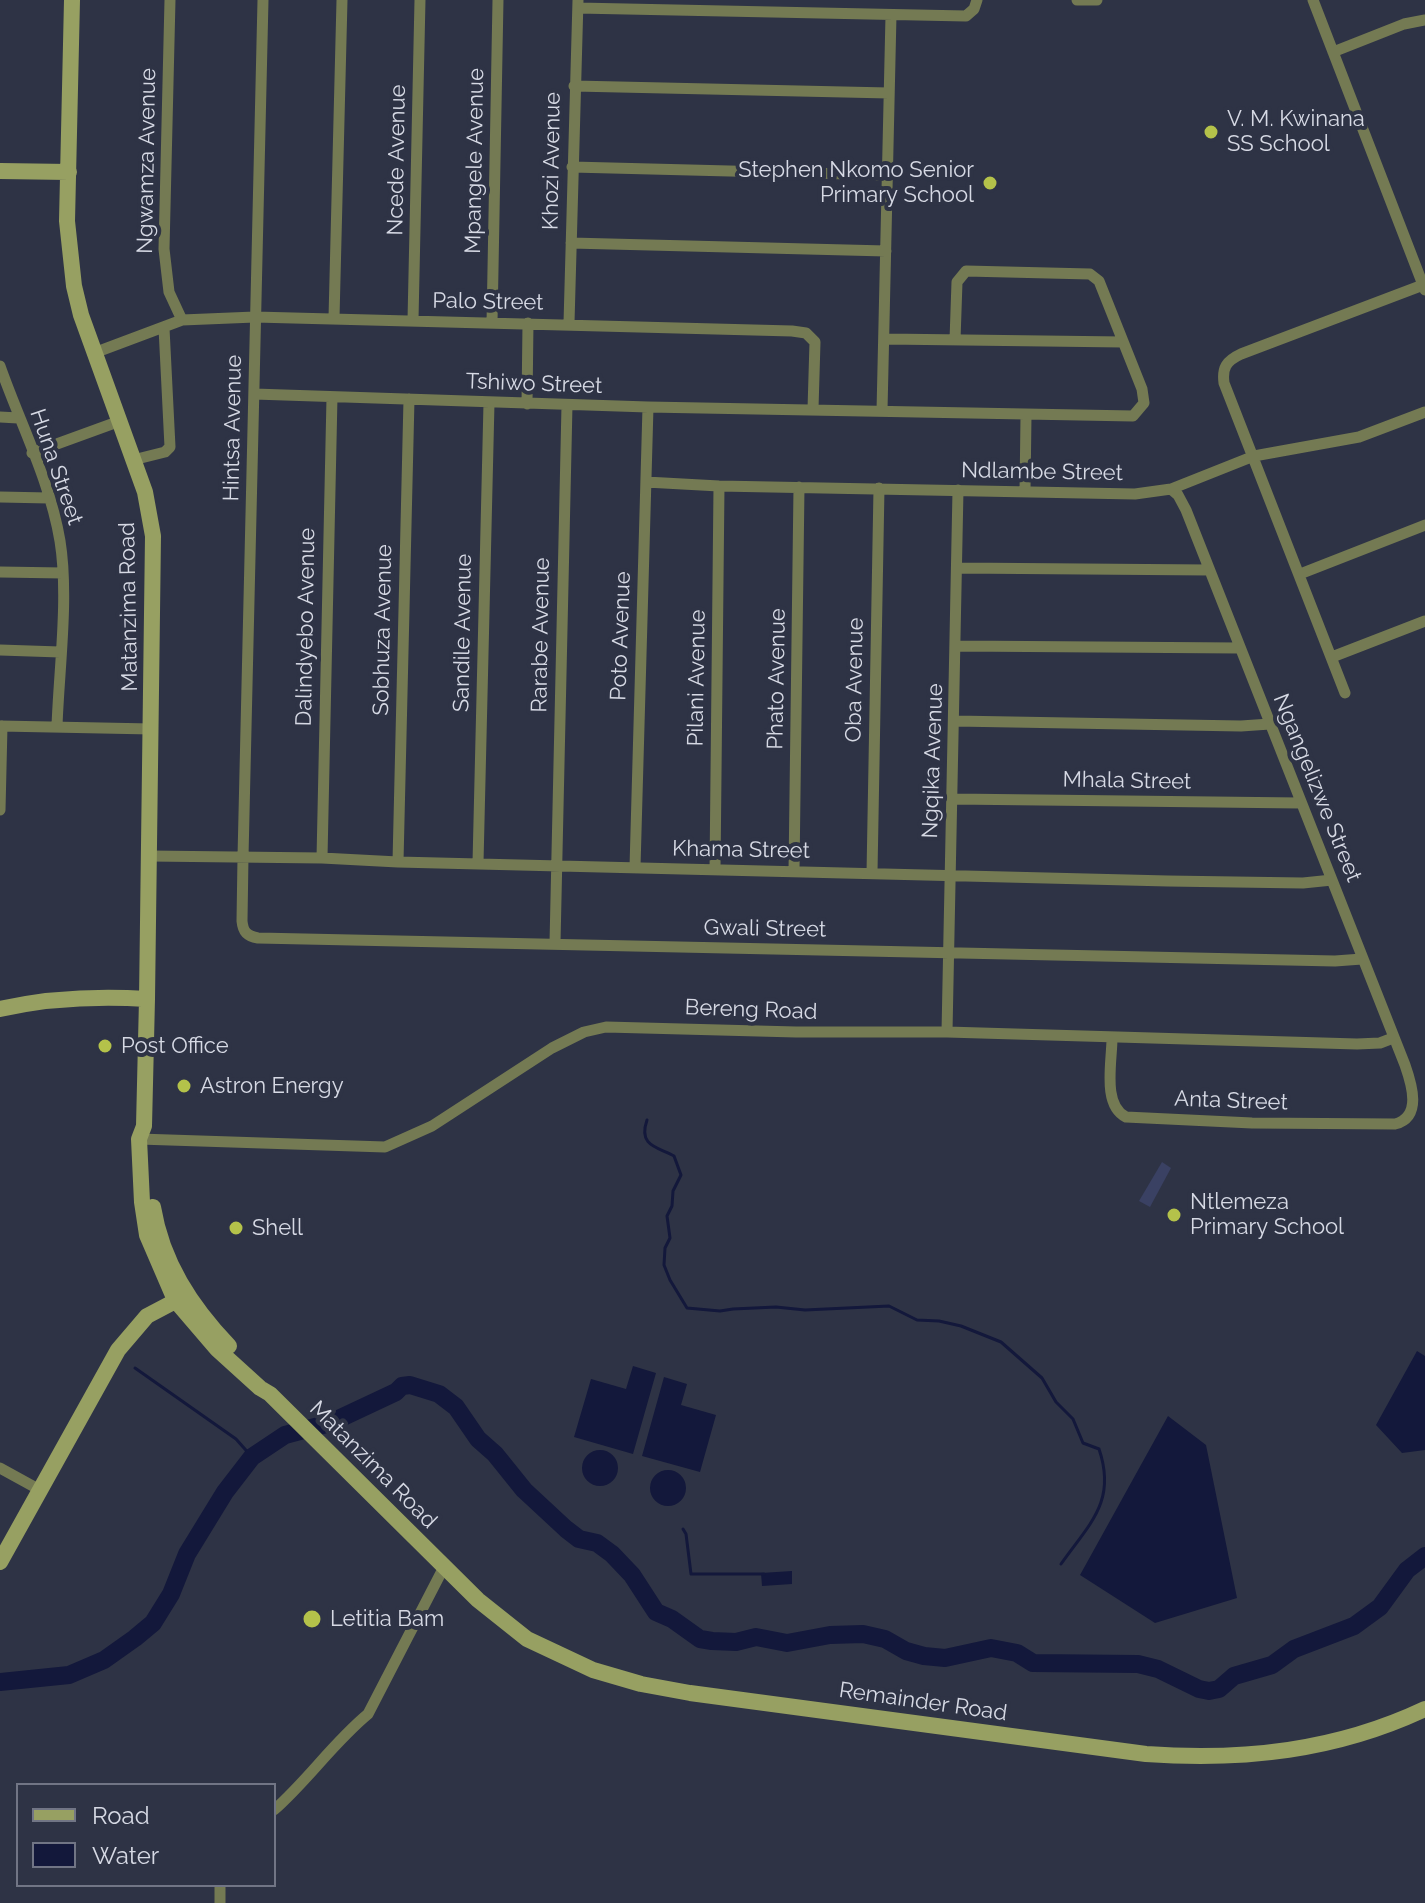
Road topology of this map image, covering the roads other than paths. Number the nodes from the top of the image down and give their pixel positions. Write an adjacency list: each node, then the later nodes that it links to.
1 (72, 0): 19 (street, Matanzima Road)
2 (170, 0): 26 (street, Ngwamza Avenue)
3 (263, 0): 24 (street, Hintsa Avenue)
4 (342, 0): 25 (street)
5 (420, 0): 27 (street, Ncede Avenue)
6 (498, 0): 28 (street, Mpangele Avenue)
7 (977, 0): 12 (street)
8 (1077, 0): 9 (street)
9 (1097, 0)
10 (1313, 0): 14 (street)
11 (578, 4): 12 (street); 15 (street, Khozi Avenue)
12 (891, 15): 16 (street)
13 (1425, 20): 14 (street)
14 (1333, 52): 23 (street)
15 (574, 86): 16 (street); 17 (street, Khozi Avenue)
16 (889, 93): 20 (street)
17 (572, 167): 20 (street); 21 (street, Khozi Avenue)
18 (0, 171): 19 (street)
19 (69, 172): 35 (street, Matanzima Road)
20 (887, 175): 22 (street)
21 (571, 243): 22 (street); 30 (street, Khozi Avenue)
22 (886, 251): 32 (street)
23 (1424, 288): 52 (street)
24 (255, 317): 25 (street, Palo Street); 26 (street, Palo Street); 37 (street, Hintsa Avenue)
25 (334, 318): 27 (street, Palo Street)
26 (182, 320): 31 (street, Palo Street)
27 (413, 320): 28 (street, Palo Street)
28 (492, 323): 29 (street, Palo Street)
29 (528, 323): 30 (street, Palo Street); 41 (street)
30 (569, 323): 44 (street, Palo Street)
31 (164, 328): 35 (street, Palo Street); 53 (street)
32 (886, 339): 33 (street); 45 (street)
33 (955, 340): 34 (street); 34 (street)
34 (1123, 342): 47 (street, Tshiwo Street)
35 (94, 353): 50 (street, Matanzima Road)
36 (0, 366): 49 (street, Huna Street)
37 (254, 394): 38 (street, Tshiwo Street); 85 (street, Hintsa Avenue)
38 (332, 397): 39 (street, Tshiwo Street); 86 (street, Dalindyebo Avenue)
39 (409, 399): 40 (street, Tshiwo Street); 87 (street, Sobhuza Avenue)
40 (489, 403): 41 (street, Tshiwo Street); 88 (street, Sandile Avenue)
41 (527, 404): 42 (street, Tshiwo Street)
42 (567, 405): 43 (street, Tshiwo Street); 89 (street, Rarabe Avenue)
43 (648, 407): 44 (street, Tshiwo Street); 54 (street, Poto Avenue)
44 (813, 409): 45 (street, Tshiwo Street)
45 (882, 411): 47 (street, Tshiwo Street)
46 (1425, 412): 52 (street, Ndlambe Street)
47 (1026, 416): 60 (street)
48 (0, 417): 49 (street)
49 (18, 418): 51 (street, Huna Street)
50 (120, 421): 51 (street); 53 (street, Matanzima Road)
51 (32, 453): 62 (street, Huna Street)
52 (1254, 456): 58 (street, Ndlambe Street); 68 (street)
53 (133, 460): 80 (street, Matanzima Road)
54 (646, 482): 55 (street, Ndlambe Street); 90 (street, Poto Avenue)
55 (719, 486): 56 (street, Ndlambe Street); 91 (street, Pilani Avenue)
56 (799, 487): 57 (street, Ndlambe Street); 92 (street, Phato Avenue)
57 (879, 488): 59 (street, Ndlambe Street); 93 (street, Oba Avenue)
58 (1171, 489): 60 (street, Ndlambe Street); 65 (street, Ngangelizwe Street)
59 (958, 490): 60 (street, Ndlambe Street); 64 (street, Ngqika Avenue)
60 (1025, 491)
61 (0, 497): 62 (street)
62 (49, 498): 67 (street, Huna Street)
63 (1425, 525): 68 (street)
64 (958, 568): 65 (street); 70 (street, Ngqika Avenue)
65 (1209, 570): 71 (street, Ngangelizwe Street)
66 (0, 572): 67 (street)
67 (63, 573): 73 (street, Huna Street)
68 (1300, 574): 74 (street)
69 (1425, 621): 74 (street)
70 (957, 646): 71 (street); 76 (street, Ngqika Avenue)
71 (1239, 648): 77 (street, Ngangelizwe Street)
72 (0, 650): 73 (street)
73 (60, 652): 79 (street, Huna Street)
74 (1332, 657): 75 (street)
75 (1345, 693)
76 (955, 721): 77 (street); 81 (street, Ngqika Avenue)
77 (1270, 724): 82 (street, Ngangelizwe Street)
78 (1, 726): 79 (street); 83 (street)
79 (57, 726): 80 (street)
80 (152, 729): 84 (street, Matanzima Road)
81 (953, 799): 82 (street, Mhala Street); 94 (street, Ngqika Avenue)
82 (1300, 803): 95 (street, Ngangelizwe Street)
83 (0, 810)
84 (149, 856): 85 (street, Khama Street); 99 (street, Matanzima Road)
85 (243, 857): 86 (street, Khama Street); 96 (street, Gwali Street)
86 (322, 858): 87 (street, Khama Street)
87 (398, 862): 88 (street, Khama Street)
88 (478, 863): 89 (street, Khama Street)
89 (555, 866): 90 (street, Khama Street); 96 (street, Rarabe Avenue)
90 (635, 867): 91 (street, Khama Street)
91 (715, 870): 92 (street, Khama Street)
92 (794, 871): 93 (street, Khama Street)
93 (872, 873): 94 (street, Khama Street)
94 (950, 875): 95 (street, Khama Street); 97 (street, Ngqika Avenue)
95 (1332, 880): 98 (street, Ngangelizwe Street)
96 (555, 943): 97 (street, Gwali Street)
97 (948, 952): 98 (street, Gwali Street); 101 (street, Ngqika Avenue)
98 (1362, 959): 103 (street, Ngangelizwe Street)
99 (147, 999): 100 (street); 105 (street, Matanzima Road)
100 (0, 1009)
101 (947, 1032): 102 (street, Bereng Road); 105 (street, Bereng Road)
102 (1112, 1038): 103 (street, Bereng Road); 104 (street, Anta Street)
103 (1393, 1038): 104 (street, Ngangelizwe Street)
104 (1412, 1107)
105 (143, 1136): 106 (street, Matanzima Road)
106 (181, 1298): 108 (street); 110 (street, Matanzima Road)
107 (0, 1468): 108 (street)
108 (40, 1490): 109 (street)
109 (0, 1562)
110 (444, 1567): 111 (street, Remainder Road); 112 (street)
111 (1425, 1709)
112 (276, 1808)

